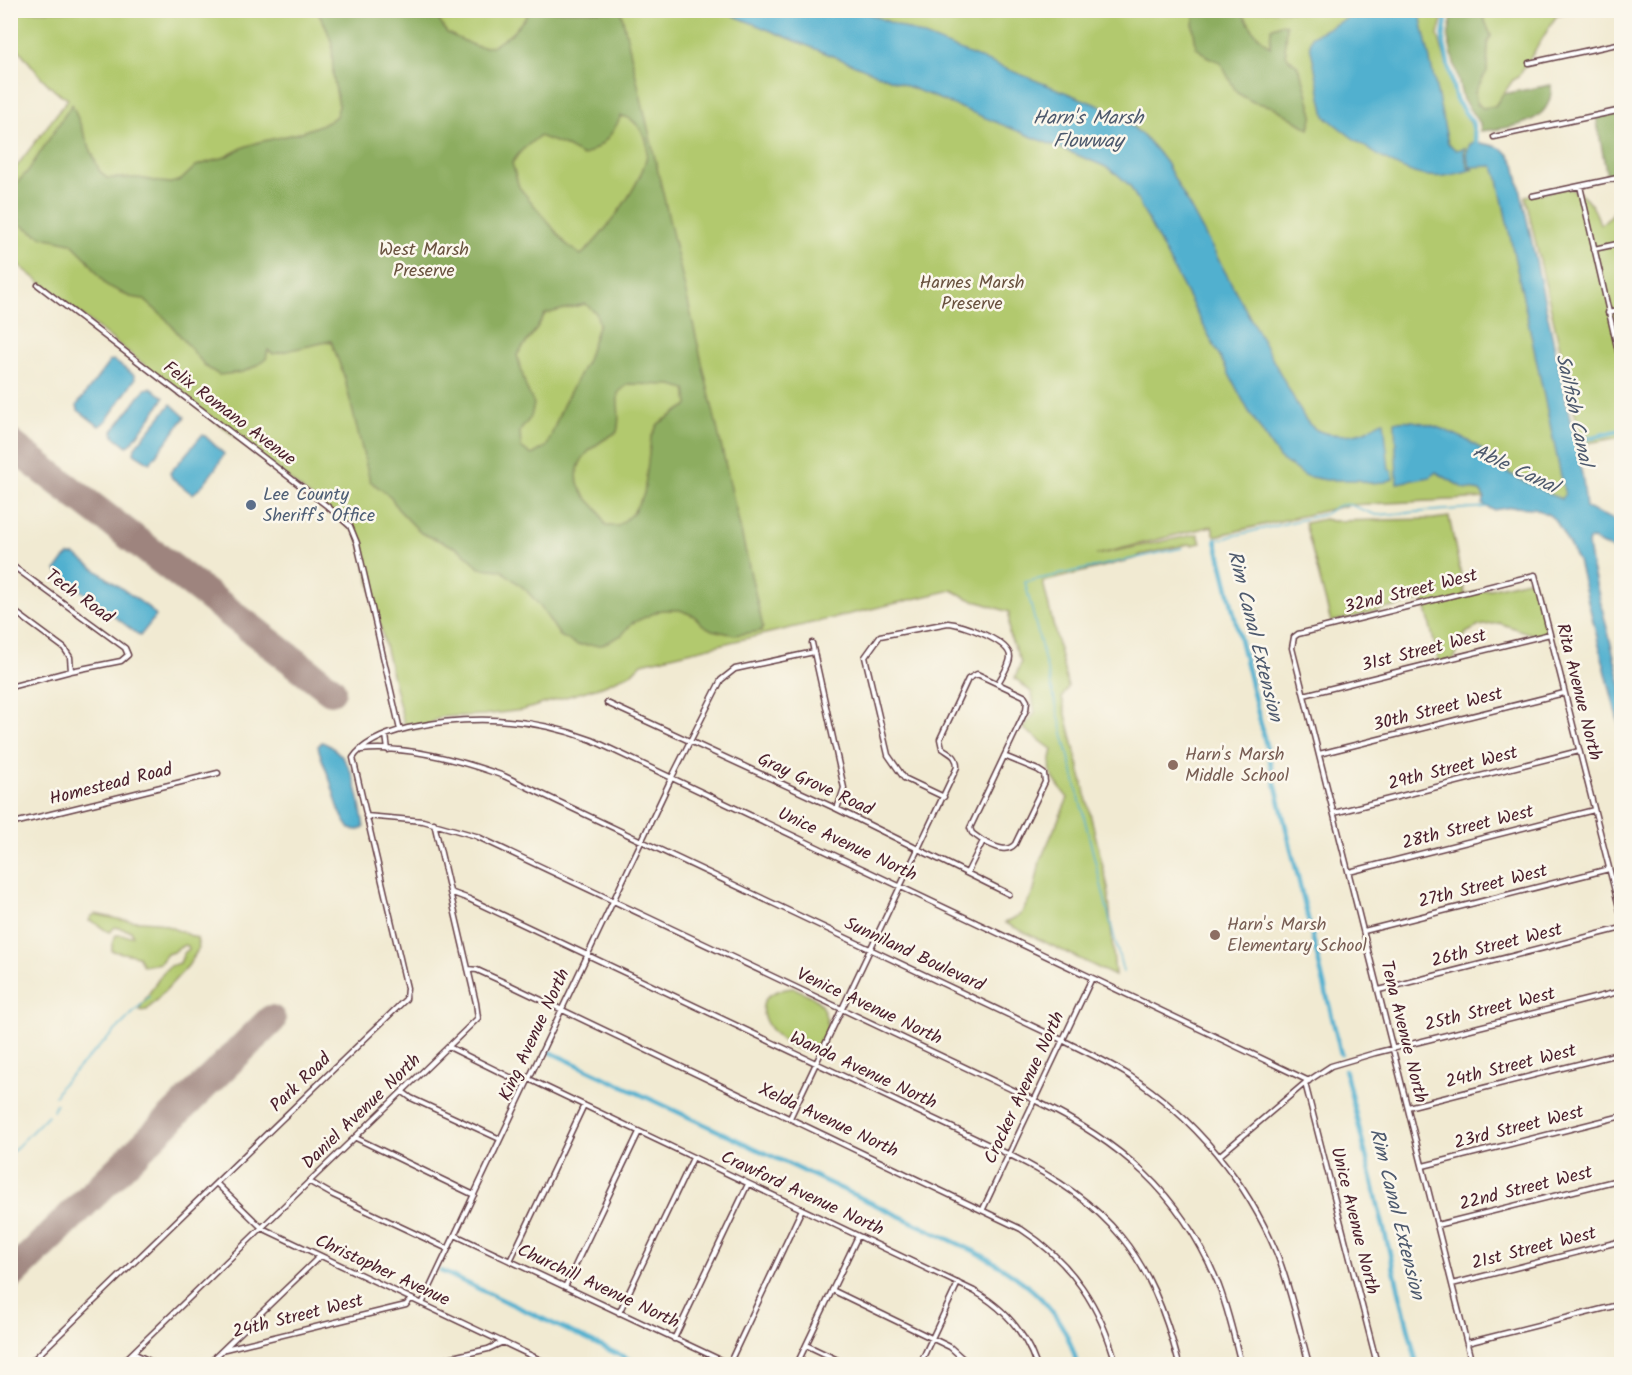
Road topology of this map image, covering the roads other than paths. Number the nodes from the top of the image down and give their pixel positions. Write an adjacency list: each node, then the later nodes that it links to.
1 (1622, 43): 2 (street)
2 (1529, 63)
3 (1622, 110): 4 (street)
4 (1494, 137)
5 (1622, 177): 6 (street)
6 (1580, 186): 7 (street); 9 (street)
7 (1532, 196)
8 (1622, 243): 9 (street)
9 (1594, 249): 12 (street)
10 (38, 285): 27 (street, Felix Romano Avenue)
11 (1622, 310): 12 (street)
12 (1608, 313): 13 (street)
13 (1622, 369)
14 (10, 564): 21 (street, Tech Road)
15 (1535, 575): 17 (street, Rita Avenue North); 18 (street, 32nd Street West)
16 (10, 608): 21 (street)
17 (1550, 634): 24 (street, Rita Avenue North); 25 (street, 31st Street West)
18 (1294, 637): 25 (street, Tena Avenue North)
19 (812, 643): 20 (street)
20 (814, 652): 29 (street, King Avenue North); 38 (street)
21 (71, 671): 23 (street)
22 (998, 683): 34 (street); 37 (street); 37 (street)
23 (10, 687)
24 (1564, 693): 32 (street, Rita Avenue North); 33 (street, 30th Street West)
25 (1304, 695): 33 (street, Tena Avenue North)
26 (607, 703): 29 (street, Gray Grove Road)
27 (400, 730): 28 (street, Unice Avenue North); 36 (street, Unice Avenue North)
28 (386, 735): 30 (street, Unice Avenue North); 31 (street)
29 (689, 742): 36 (street, King Avenue North); 38 (street, Gray Grove Road)
30 (358, 750): 31 (street, Sunniland Boulevard); 41 (street, Park Road)
31 (388, 750): 44 (street, Sunniland Boulevard)
32 (1579, 751): 39 (street, Rita Avenue North); 40 (street, 29th Street West)
33 (1319, 754): 40 (street, Tena Avenue North)
34 (1004, 756): 45 (street); 45 (street)
35 (218, 772): 43 (street, Homestead Road)
36 (672, 777): 44 (street, King Avenue North); 50 (street, Unice Avenue North)
37 (944, 797): 46 (street)
38 (837, 809): 46 (street, Gray Grove Road)
39 (1594, 810): 47 (street, Rita Avenue North); 48 (street, 28th Street West)
40 (1334, 813): 48 (street, Tena Avenue North)
41 (366, 816): 42 (street, Venice Avenue North); 88 (street, Park Road)
42 (434, 823): 51 (street, Daniel Avenue North); 53 (street, Venice Avenue North)
43 (10, 824)
44 (642, 841): 53 (street, King Avenue North); 57 (street, Sunniland Boulevard)
45 (983, 841): 49 (street)
46 (920, 850): 49 (street, Gray Grove Road); 50 (street)
47 (1609, 869): 54 (street, Rita Avenue North); 56 (street, 27th Street West)
48 (1349, 872): 56 (street, Tena Avenue North)
49 (967, 873): 52 (street, Gray Grove Road)
50 (901, 885): 57 (street); 60 (street, Unice Avenue North)
51 (450, 892): 58 (street, Wanda Avenue North); 59 (street, Daniel Avenue North)
52 (1010, 894)
53 (614, 901): 58 (street, King Avenue North); 63 (street, Venice Avenue North)
54 (1622, 919)
55 (1622, 928): 61 (street, 26th Street West)
56 (1364, 931): 61 (street, Tena Avenue North)
57 (871, 950): 63 (street); 65 (street, Sunniland Boulevard)
58 (588, 956): 64 (street, King Avenue North); 69 (street, Wanda Avenue North)
59 (468, 969): 64 (street, Xelda Avenue North); 66 (street, Daniel Avenue North)
60 (1092, 978): 65 (street, Crocker Avenue North); 71 (street, Unice Avenue North)
61 (1378, 990): 67 (street, Tena Avenue North)
62 (1622, 991): 67 (street, 25th Street West)
63 (843, 1009): 69 (street); 74 (street, Venice Avenue North)
64 (562, 1010): 70 (street, King Avenue North); 78 (street, Xelda Avenue North)
65 (1062, 1040): 74 (street, Crocker Avenue North); 83 (street, Sunniland Boulevard)
66 (449, 1047): 72 (street); 73 (street, Daniel Avenue North)
67 (1393, 1049): 71 (street, 25th Street West); 76 (street, Tena Avenue North)
68 (1622, 1053): 76 (street, 24th Street West)
69 (816, 1064): 78 (street); 82 (street, Wanda Avenue North)
70 (529, 1080): 72 (street, King Avenue North); 75 (street, Crawford Avenue North)
71 (1307, 1082): 83 (street, 25th Street West); 132 (street, Unice Avenue North)
72 (526, 1085): 81 (street, King Avenue North)
73 (403, 1092): 80 (street, Daniel Avenue North); 81 (street)
74 (1034, 1100): 82 (street, Crocker Avenue North); 130 (street, Venice Avenue North)
75 (584, 1105): 79 (street, Crawford Avenue North); 100 (street)
76 (1408, 1107): 85 (street, Tena Avenue North)
77 (1622, 1116): 85 (street, 23rd Street West)
78 (790, 1119): 92 (street, Xelda Avenue North)
79 (639, 1131): 84 (street, Crawford Avenue North); 103 (street)
80 (356, 1138): 87 (street, Daniel Avenue North); 90 (street)
81 (500, 1139): 90 (street, King Avenue North)
82 (1008, 1155): 92 (street, Crocker Avenue North); 129 (street, Wanda Avenue North)
83 (1219, 1156): 131 (street, Sunniland Boulevard)
84 (693, 1158): 89 (street, Crawford Avenue North); 108 (street)
85 (1423, 1166): 93 (street, Tena Avenue North)
86 (1622, 1179): 93 (street, 22nd Street West)
87 (310, 1182): 94 (street, Daniel Avenue North); 98 (street)
88 (216, 1184): 94 (street, Christopher Avenue); 117 (street, Park Road)
89 (748, 1184): 91 (street, Crawford Avenue North); 109 (street)
90 (474, 1195): 95 (street, King Avenue North)
91 (802, 1209): 96 (street, Crawford Avenue North); 116 (street)
92 (982, 1209): 128 (street, Xelda Avenue North)
93 (1437, 1225): 102 (street, Tena Avenue North)
94 (262, 1228): 99 (street, Christopher Avenue); 115 (street, Daniel Avenue North)
95 (455, 1235): 98 (street, King Avenue North); 100 (street, Churchill Avenue North)
96 (858, 1236): 101 (street, Crawford Avenue North); 104 (street)
97 (1622, 1241): 102 (street, 21st Street West)
98 (448, 1249): 106 (street, King Avenue North)
99 (320, 1256): 105 (street, Christopher Avenue); 114 (street)
100 (510, 1261): 103 (street, Churchill Avenue North)
101 (958, 1283): 110 (street); 127 (street, Crawford Avenue North)
102 (1452, 1284): 112 (street, Tena Avenue North)
103 (565, 1287): 108 (street, Churchill Avenue North)
104 (832, 1290): 110 (street); 113 (street)
105 (411, 1299): 106 (street, Christopher Avenue); 114 (street, 24th Street West)
106 (422, 1304): 111 (street, Christopher Avenue)
107 (1622, 1304): 112 (street)
108 (619, 1312): 109 (street, Churchill Avenue North)
109 (674, 1339): 116 (street, Churchill Avenue North)
110 (932, 1339): 125 (street); 126 (street)
111 (503, 1342): 121 (street); 122 (street, Christopher Avenue)
112 (1467, 1343): 133 (street, Tena Avenue North)
113 (806, 1345): 123 (street); 124 (street)
114 (225, 1349): 120 (street)
115 (133, 1353): 118 (street, Daniel Avenue North); 119 (street)
116 (729, 1364)
117 (29, 1365)
118 (121, 1365)
119 (156, 1365)
120 (208, 1365)
121 (421, 1365)
122 (549, 1365)
123 (797, 1365)
124 (846, 1365)
125 (920, 1365)
126 (969, 1365)
127 (1036, 1365)
128 (1116, 1365)
129 (1179, 1365)
130 (1241, 1365)
131 (1309, 1365)
132 (1377, 1365)
133 (1472, 1365)

